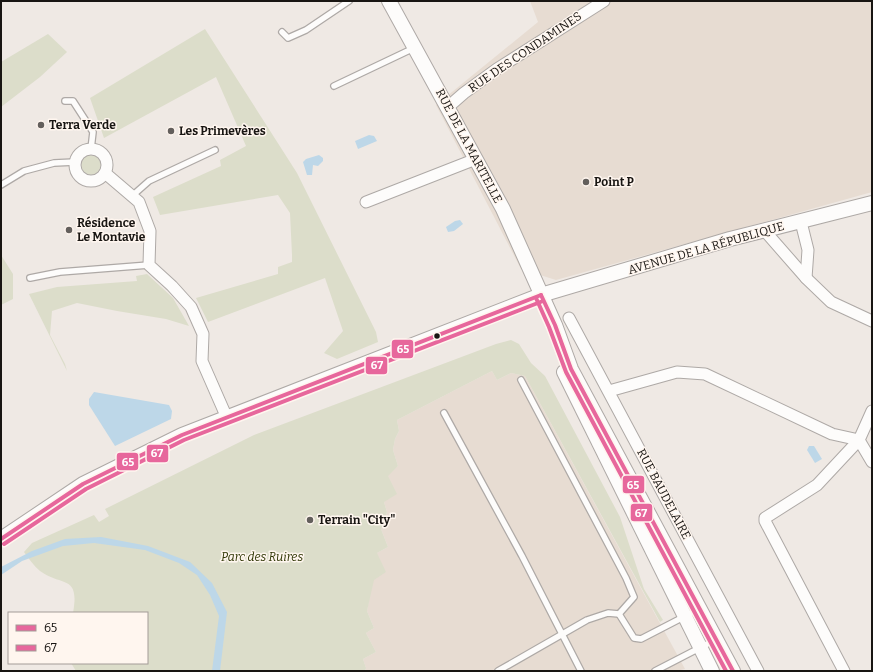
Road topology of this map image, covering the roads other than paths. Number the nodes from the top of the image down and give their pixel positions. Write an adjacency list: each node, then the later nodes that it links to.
1 (349, 1): 4 (lane)
2 (389, 1): 5 (street, RUE DE LA MARITELLE)
3 (604, 1): 8 (street, RUE DES CONDAMINES)
4 (282, 32)
5 (415, 48): 6 (lane); 8 (street, RUE DE LA MARITELLE)
6 (334, 86)
7 (65, 101): 9 (lane)
8 (448, 107): 11 (street, RUE DE LA MARITELLE)
9 (91, 150): 12 (street); 13 (street)
10 (215, 150): 15 (lane)
11 (476, 159): 16 (street); 23 (street, RUE DE LA MARITELLE)
12 (75, 162): 13 (street); 14 (lane)
13 (105, 173): 15 (street)
14 (1, 185)
15 (132, 196): 20 (street)
16 (366, 202)
17 (872, 203): 18 (street, AVENUE DE LA RÉPUBLIQUE)
18 (801, 222): 19 (street, AVENUE DE LA RÉPUBLIQUE); 22 (street)
19 (764, 230): 22 (street); 23 (street, AVENUE DE LA RÉPUBLIQUE)
20 (149, 266): 21 (lane); 30 (street)
21 (30, 278)
22 (806, 278): 25 (street)
23 (541, 295): 30 (street, AVENUE DE LA RÉPUBLIQUE); 34 (street); 36 (street)
24 (569, 318): 27 (street, RUE BAUDELAIRE)
25 (872, 321)
26 (521, 380): 35 (lane)
27 (609, 391): 31 (street); 45 (street, RUE BAUDELAIRE)
28 (872, 411): 31 (street)
29 (444, 413): 37 (lane)
30 (227, 418): 33 (street, AVENUE DE LA RÉPUBLIQUE)
31 (859, 440): 32 (street); 46 (street)
32 (872, 462)
33 (1, 539)
34 (699, 609): 36 (lane); 38 (street)
35 (619, 614): 36 (lane); 37 (lane)
36 (685, 616): 39 (street)
37 (562, 635): 40 (lane); 41 (lane)
38 (716, 639): 39 (lane); 44 (street)
39 (700, 647): 42 (lane); 43 (street)
40 (498, 671)
41 (581, 671)
42 (655, 671)
43 (712, 671)
44 (733, 671)
45 (758, 671)
46 (844, 671)

